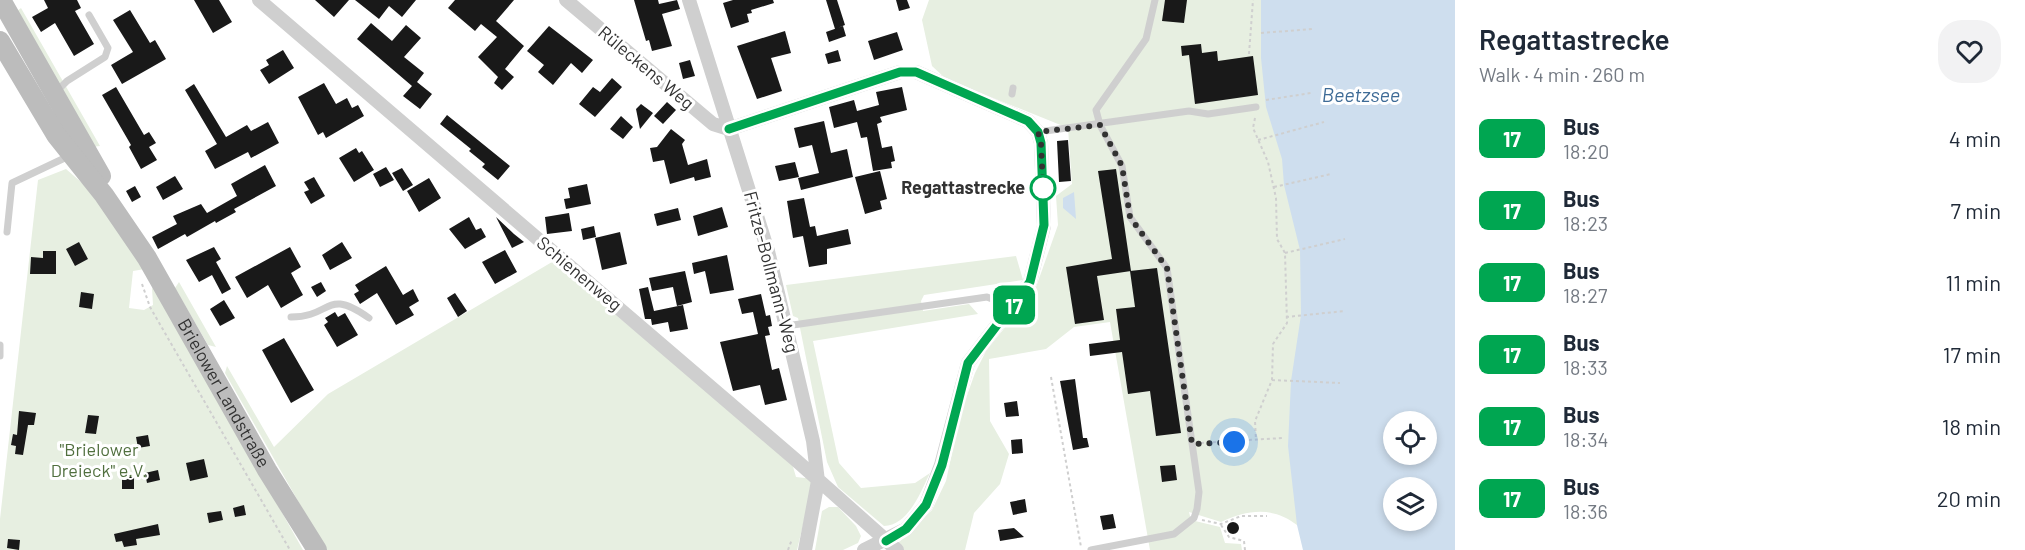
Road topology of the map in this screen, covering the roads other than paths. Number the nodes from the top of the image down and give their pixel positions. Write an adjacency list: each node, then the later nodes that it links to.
1 (0, 0): 8 (main road, Brielower Landstraße)
2 (260, 0): 22 (street, Schienenweg)
3 (566, 0): 11 (street, Rüleckens Weg)
4 (688, 0): 11 (street, Fritze-Bollmann-Weg)
5 (1155, 0): 10 (lane)
6 (89, 15): 8 (lane)
7 (0, 41): 13 (main road, Brielower Landstraße)
8 (53, 93): 15 (main road, Brielower Landstraße)
9 (1256, 107): 10 (lane)
10 (1100, 125): 12 (lane); 27 (lane)
11 (729, 129): 12 (street); 19 (street, Fritze-Bollmann-Weg)
12 (1038, 132): 16 (street)
13 (71, 155): 14 (lane); 15 (main road, Brielower Landstraße)
14 (7, 232)
15 (134, 236): 24 (main road, Brielower Landstraße)
16 (1012, 307): 19 (lane); 23 (street)
17 (291, 317): 18 (lane)
18 (369, 318)
19 (786, 326): 22 (street, Fritze-Bollmann-Weg)
20 (0, 345): 21 (lane)
21 (0, 357)
22 (818, 481): 23 (street, Schienenweg); 25 (street, Fritze-Bollmann-Weg)
23 (892, 546): 26 (street)
24 (317, 550)
25 (805, 550)
26 (864, 550)
27 (1091, 550)

